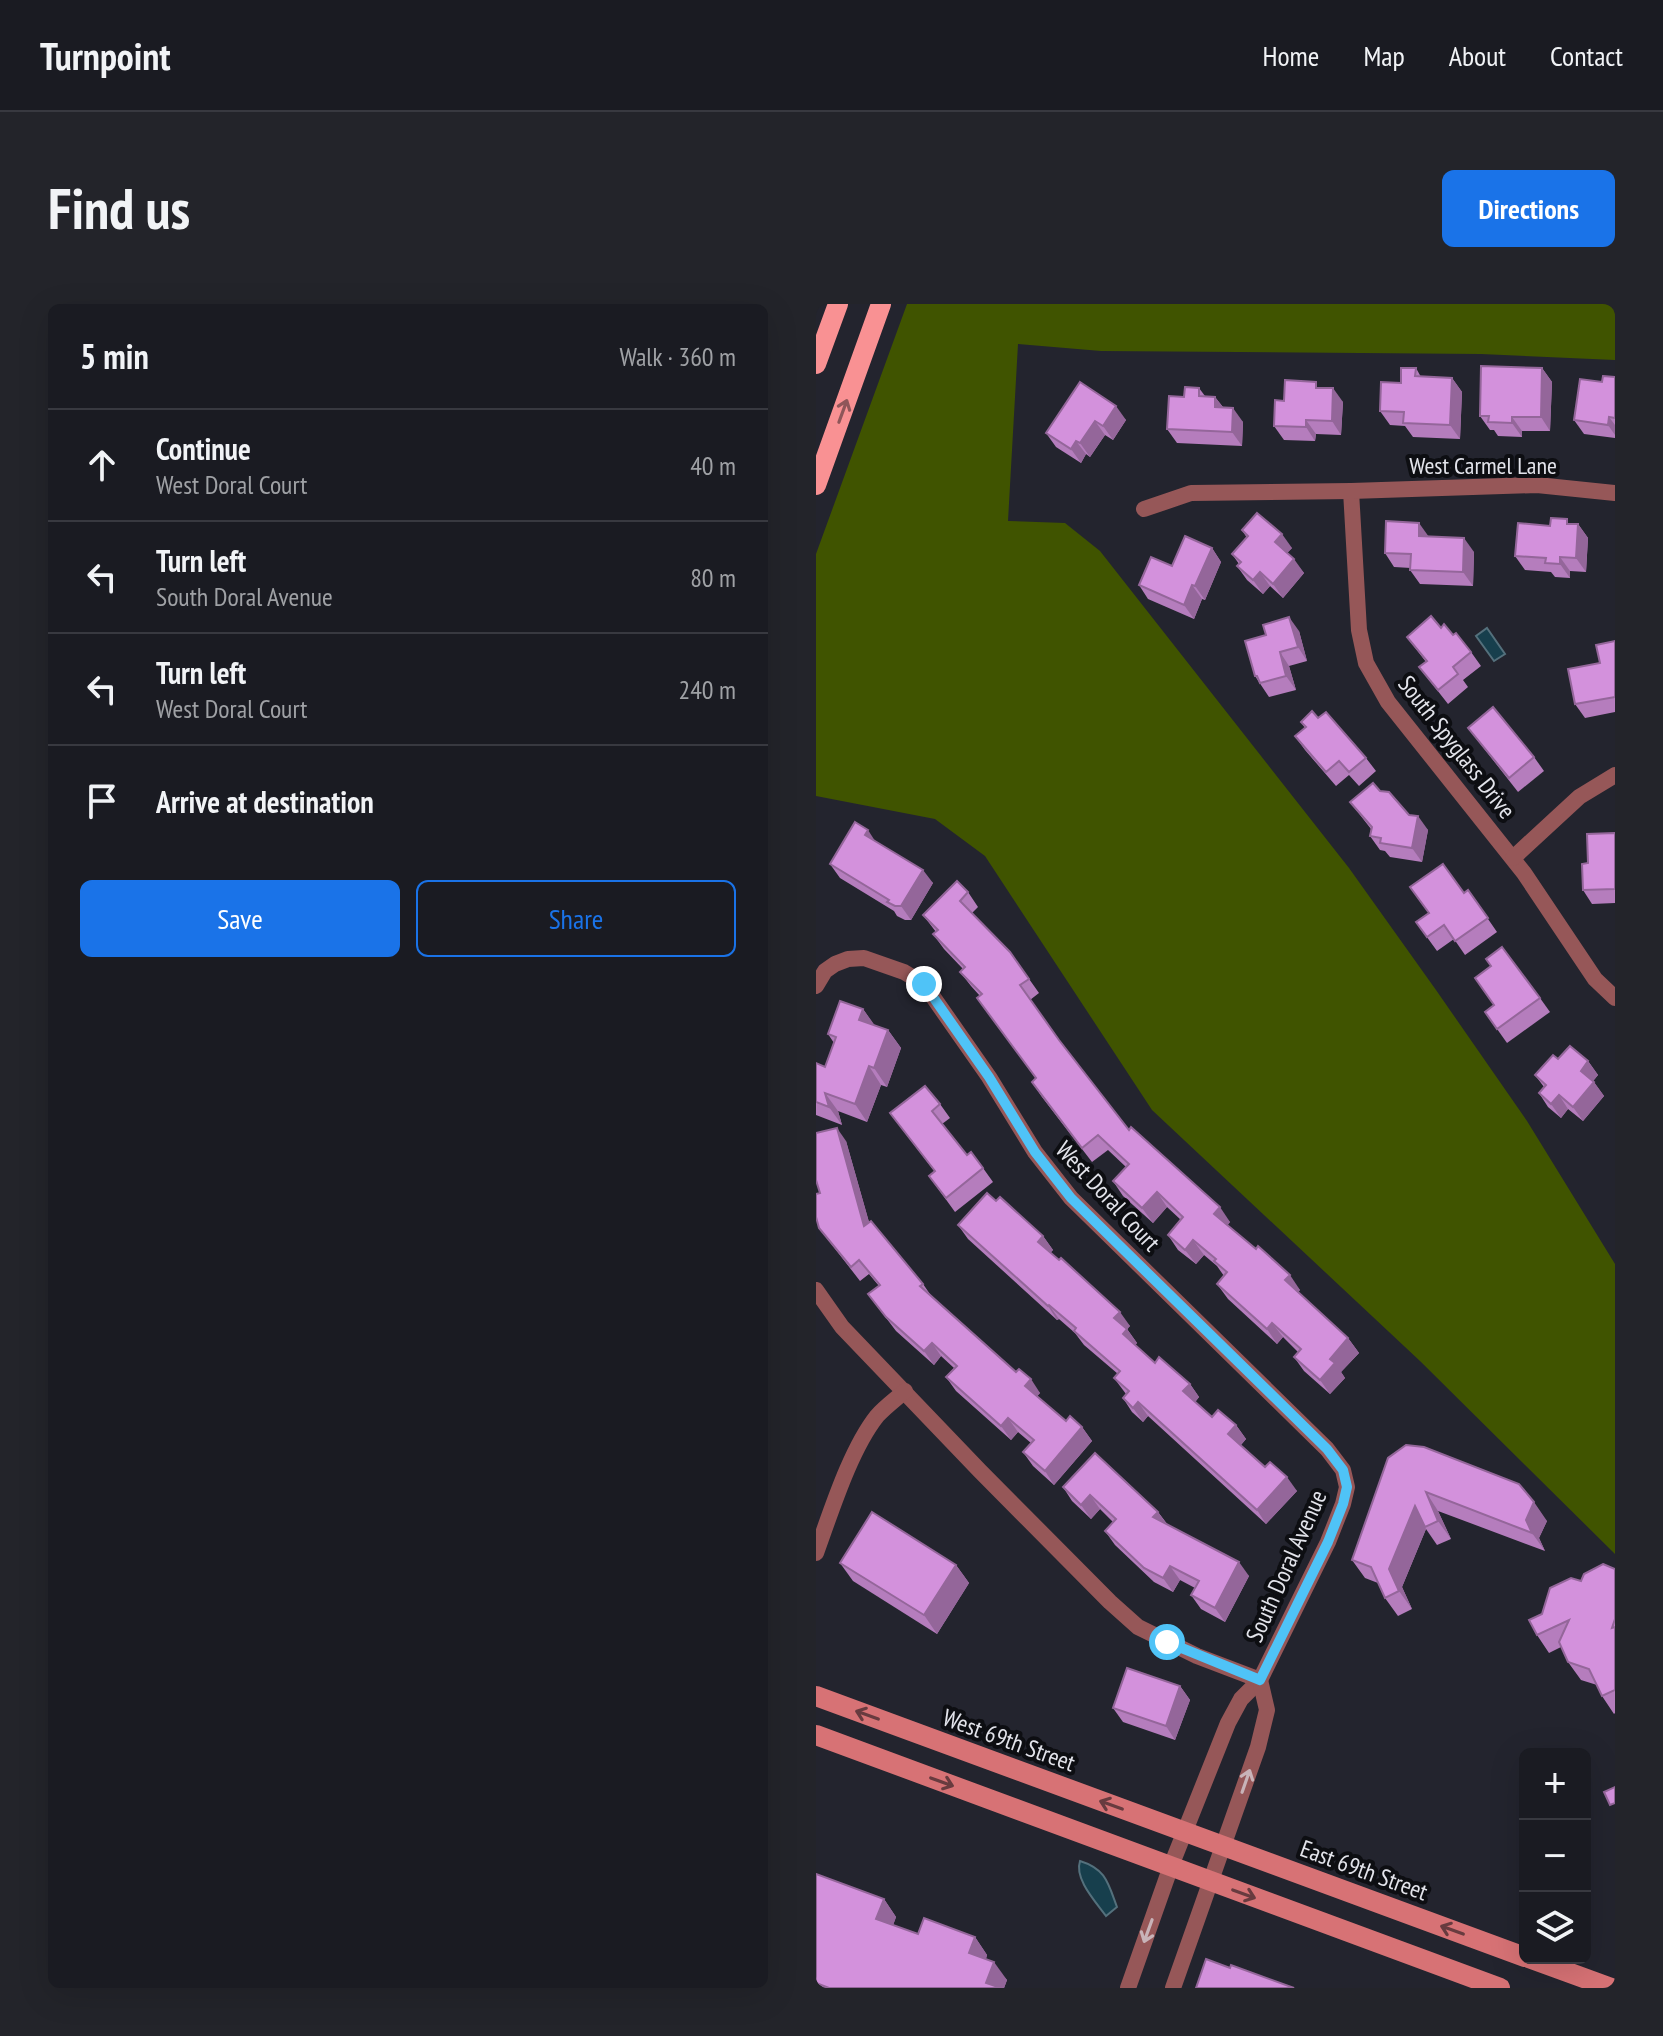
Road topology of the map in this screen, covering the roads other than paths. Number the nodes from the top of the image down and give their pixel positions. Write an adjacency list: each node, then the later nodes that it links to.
1 (838, 304): 3 (main road)
2 (881, 304): 4 (main road, one-way to 2)
3 (816, 364)
4 (816, 485)
5 (1351, 491): 6 (street, West Carmel Lane); 7 (street, West Carmel Lane); 9 (street, South Spyglass Drive)
6 (1615, 493)
7 (1144, 509)
8 (1615, 775): 9 (street)
9 (1513, 858): 11 (street, South Spyglass Drive)
10 (816, 986): 14 (street, West Doral Court)
11 (1615, 998)
12 (816, 1290): 13 (street)
13 (905, 1391): 15 (street); 16 (street)
14 (1343, 1470): 16 (street, South Doral Avenue)
15 (816, 1553)
16 (1260, 1680): 19 (street, South Doral Avenue); 20 (street, South Doral Avenue, one-way to 16)
17 (816, 1696): 19 (main road, West 69th Street, one-way to 17)
18 (816, 1735): 21 (main road, one-way to 21)
19 (1184, 1832): 20 (main road, East 69th Street); 21 (street, South Doral Avenue)
20 (1224, 1846): 22 (street, South Doral Avenue); 23 (main road, East 69th Street, one-way to 20)
21 (1171, 1866): 22 (main road); 25 (street, South Doral Avenue, one-way to 25)
22 (1211, 1881): 26 (street, South Doral Avenue); 27 (main road, one-way to 27)
23 (1519, 1954)
24 (1546, 1964): 28 (main road, East 69th Street)
25 (1128, 1988)
26 (1173, 1988)
27 (1500, 1988)
28 (1611, 1988)

